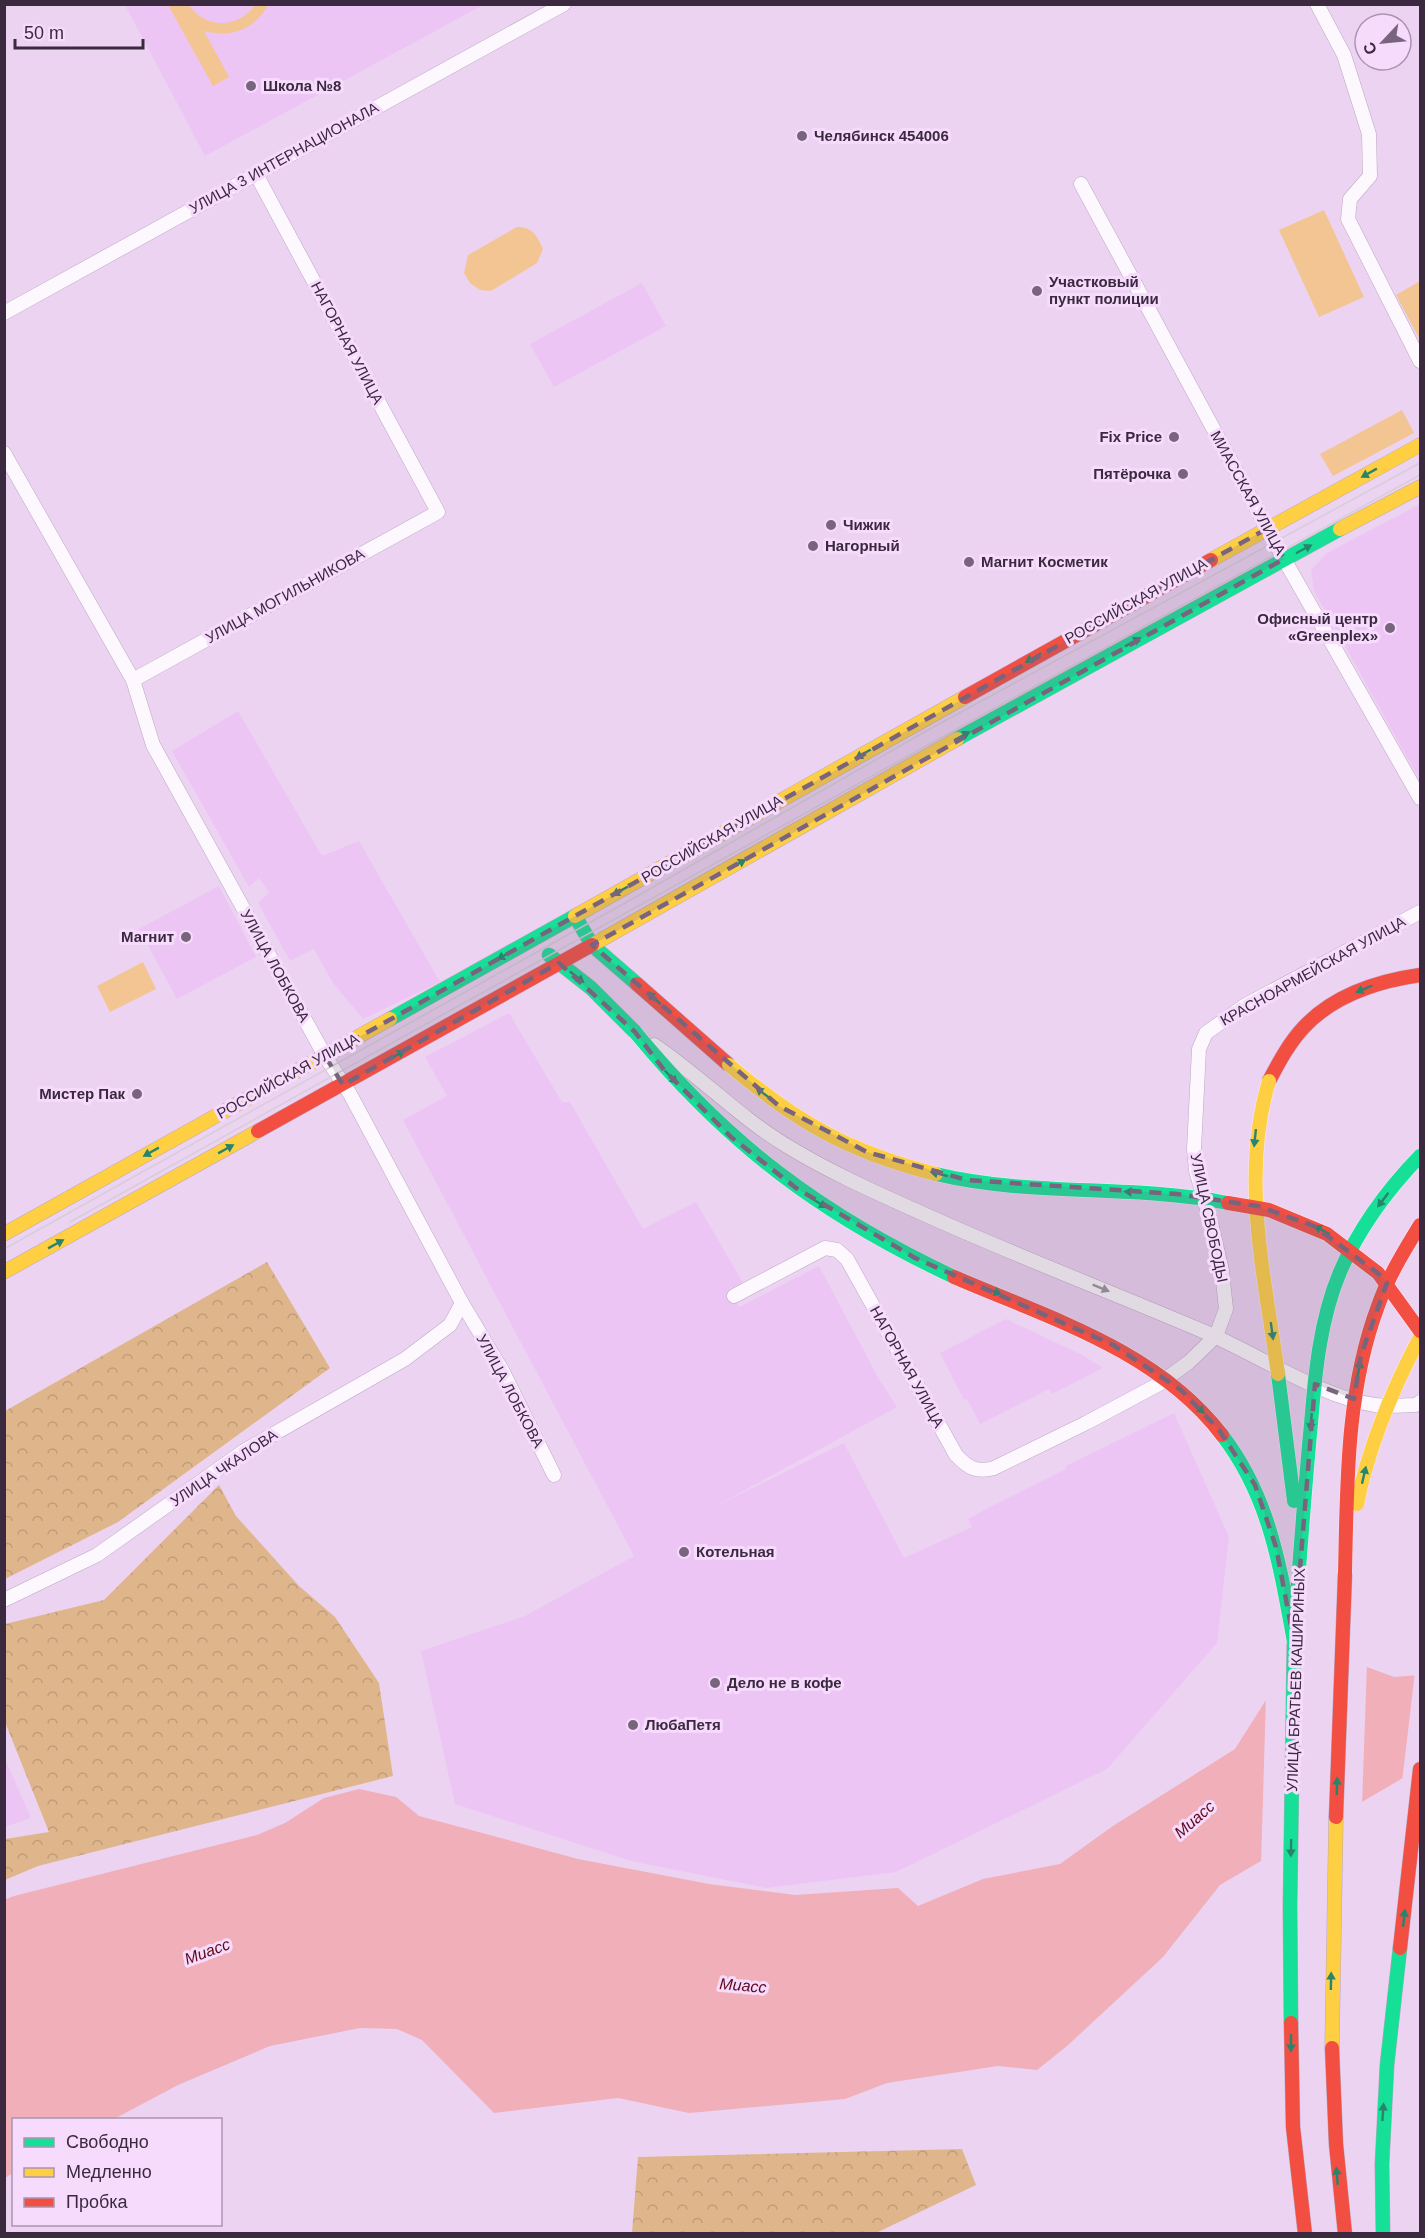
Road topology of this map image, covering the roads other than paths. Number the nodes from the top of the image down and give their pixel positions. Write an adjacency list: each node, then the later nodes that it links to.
1 (564, 4): 3 (street, УЛИЦА 3 ИНТЕРНАЦИОНАЛА)
2 (1317, 4): 6 (street)
3 (256, 174): 5 (street, УЛИЦА 3 ИНТЕРНАЦИОНАЛА); 10 (street, НАГОРНАЯ УЛИЦА)
4 (1081, 184): 11 (street, МИАССКАЯ УЛИЦА)
5 (4, 313)
6 (1420, 361)
7 (1420, 445): 11 (main road, РОССИЙСКАЯ УЛИЦА, one-way to 11)
8 (4, 453): 13 (street, УЛИЦА ЛОБКОВА)
9 (1420, 487): 12 (main road, one-way to 9)
10 (438, 513): 13 (street, УЛИЦА МОГИЛЬНИКОВА)
11 (1268, 528): 12 (street, МИАССКАЯ УЛИЦА); 14 (main road, РОССИЙСКАЯ УЛИЦА, one-way to 14)
12 (1284, 559): 15 (main road, one-way to 12); 16 (street, МИАССКАЯ УЛИЦА)
13 (133, 681): 25 (street, УЛИЦА ЛОБКОВА)
14 (928, 728): 15 (main road); 18 (main road, РОССИЙСКАЯ УЛИЦА, one-way to 18)
15 (939, 749): 20 (main road, one-way to 15)
16 (1420, 798)
17 (1420, 912): 24 (street, КРАСНОАРМЕЙСКАЯ УЛИЦА)
18 (574, 916): 19 (main road, РОССИЙСКАЯ УЛИЦА); 20 (main road)
19 (535, 938): 21 (main road); 25 (main road, РОССИЙСКАЯ УЛИЦА, one-way to 25)
20 (592, 945): 21 (main road); 33 (main road, one-way to 20, bridge)
21 (559, 963): 23 (main road, one-way to 23); 26 (main road, one-way to 21)
22 (1420, 975): 39 (main road, one-way to 39, bridge)
23 (634, 1032): 34 (street, one-way to 34, bridge); 42 (main road, one-way to 42, bridge)
24 (1206, 1033): 34 (street, УЛИЦА СВОБОДЫ)
25 (325, 1056): 26 (street, УЛИЦА ЛОБКОВА); 29 (main road, РОССИЙСКАЯ УЛИЦА, one-way to 29)
26 (343, 1085): 30 (main road, one-way to 26); 32 (street, УЛИЦА ЛОБКОВА)
27 (1420, 1156): 39 (main road, УЛИЦА БРАТЬЕВ КАШИРИНЫХ, one-way to 39, bridge)
28 (1420, 1225): 40 (main road, one-way to 28, bridge)
29 (4, 1234)
30 (4, 1272)
31 (734, 1296): 37 (street, НАГОРНАЯ УЛИЦА)
32 (462, 1304): 38 (street, УЛИЦА ЛОБКОВА); 41 (street, УЛИЦА ЧКАЛОВА)
33 (1420, 1330)
34 (1216, 1336): 36 (street); 37 (street, УЛИЦА СВОБОДЫ)
35 (1420, 1337): 40 (main road, one-way to 35, bridge)
36 (1420, 1402)
37 (973, 1469)
38 (554, 1475)
39 (1299, 1558): 42 (main road, УЛИЦА БРАТЬЕВ КАШИРИНЫХ, bridge)
40 (1345, 1574): 45 (main road, one-way to 40)
41 (4, 1600)
42 (1294, 1642): 44 (main road, УЛИЦА БРАТЬЕВ КАШИРИНЫХ, one-way to 44)
43 (1420, 1769): 46 (main road, one-way to 43)
44 (1305, 2234)
45 (1345, 2234)
46 (1383, 2234)

